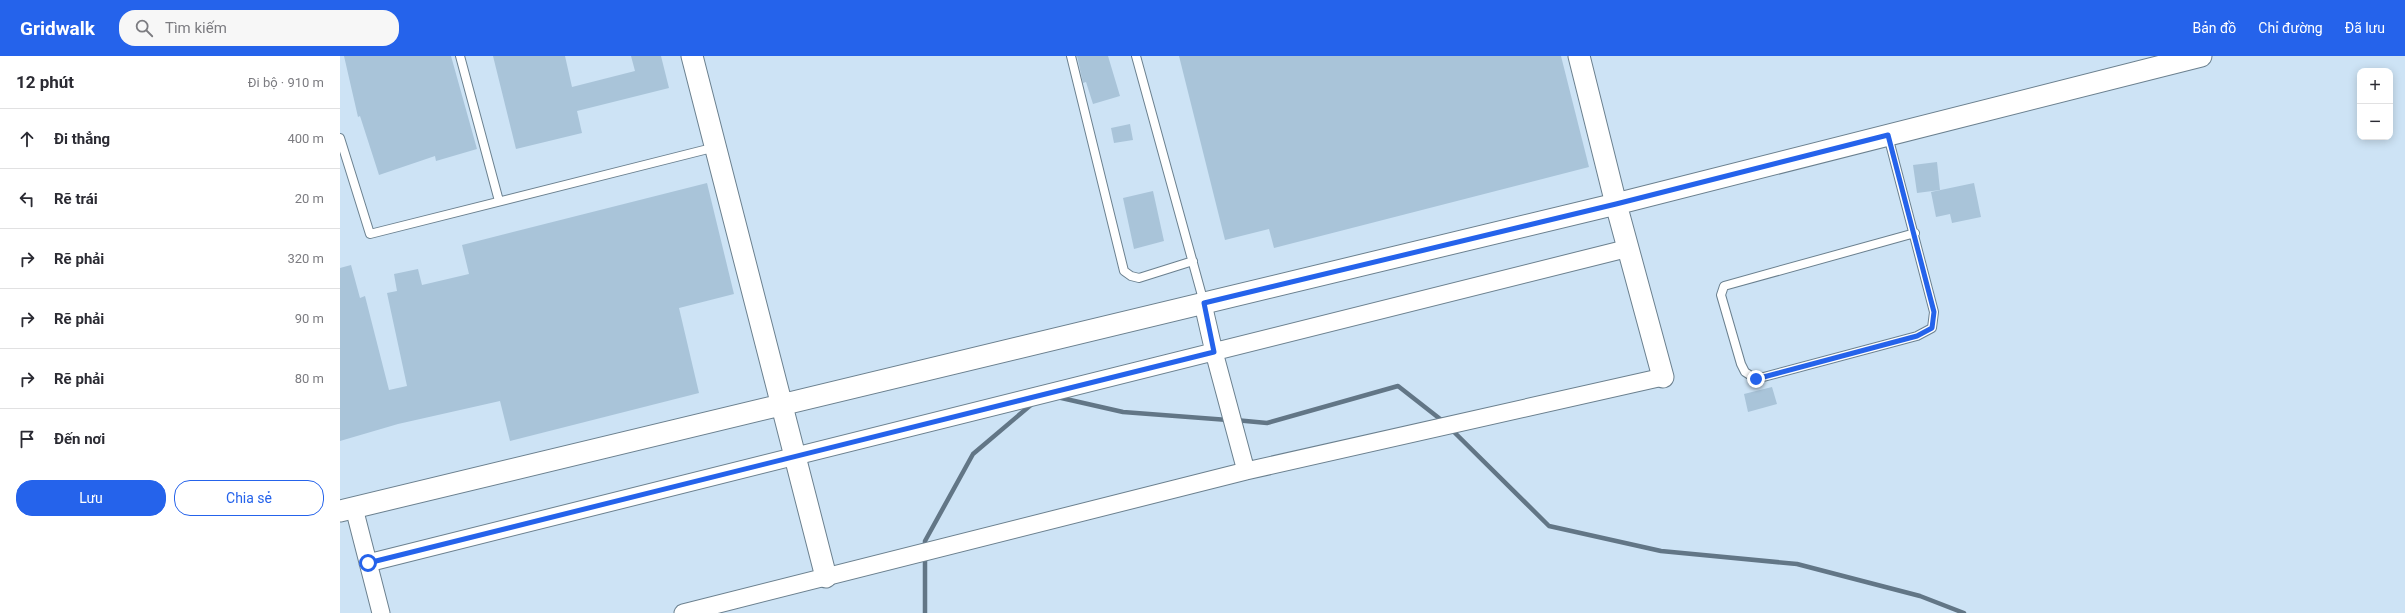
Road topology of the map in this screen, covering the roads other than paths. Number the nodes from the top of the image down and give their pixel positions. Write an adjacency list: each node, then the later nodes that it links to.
1 (460, 56): 10 (lane)
2 (692, 56): 9 (street)
3 (1071, 56): 14 (lane)
4 (1136, 56): 14 (lane)
5 (1580, 56): 11 (street)
6 (2201, 56): 7 (street)
7 (1888, 135): 11 (street); 12 (lane)
8 (340, 138): 10 (lane)
9 (716, 147): 10 (lane); 18 (street)
10 (499, 201)
11 (1616, 204): 13 (street); 15 (street)
12 (1915, 233): 12 (lane)
13 (1629, 248): 16 (street); 17 (street)
14 (1193, 262): 15 (lane)
15 (1204, 304): 16 (street); 18 (street)
16 (1214, 352): 19 (street); 20 (street)
17 (1663, 377): 20 (street)
18 (782, 405): 19 (street); 21 (street)
19 (795, 455): 22 (street); 23 (street)
20 (1246, 471): 23 (street)
21 (347, 510): 22 (street)
22 (368, 563): 24 (street)
23 (826, 577): 25 (street)
24 (381, 613)
25 (683, 613)

